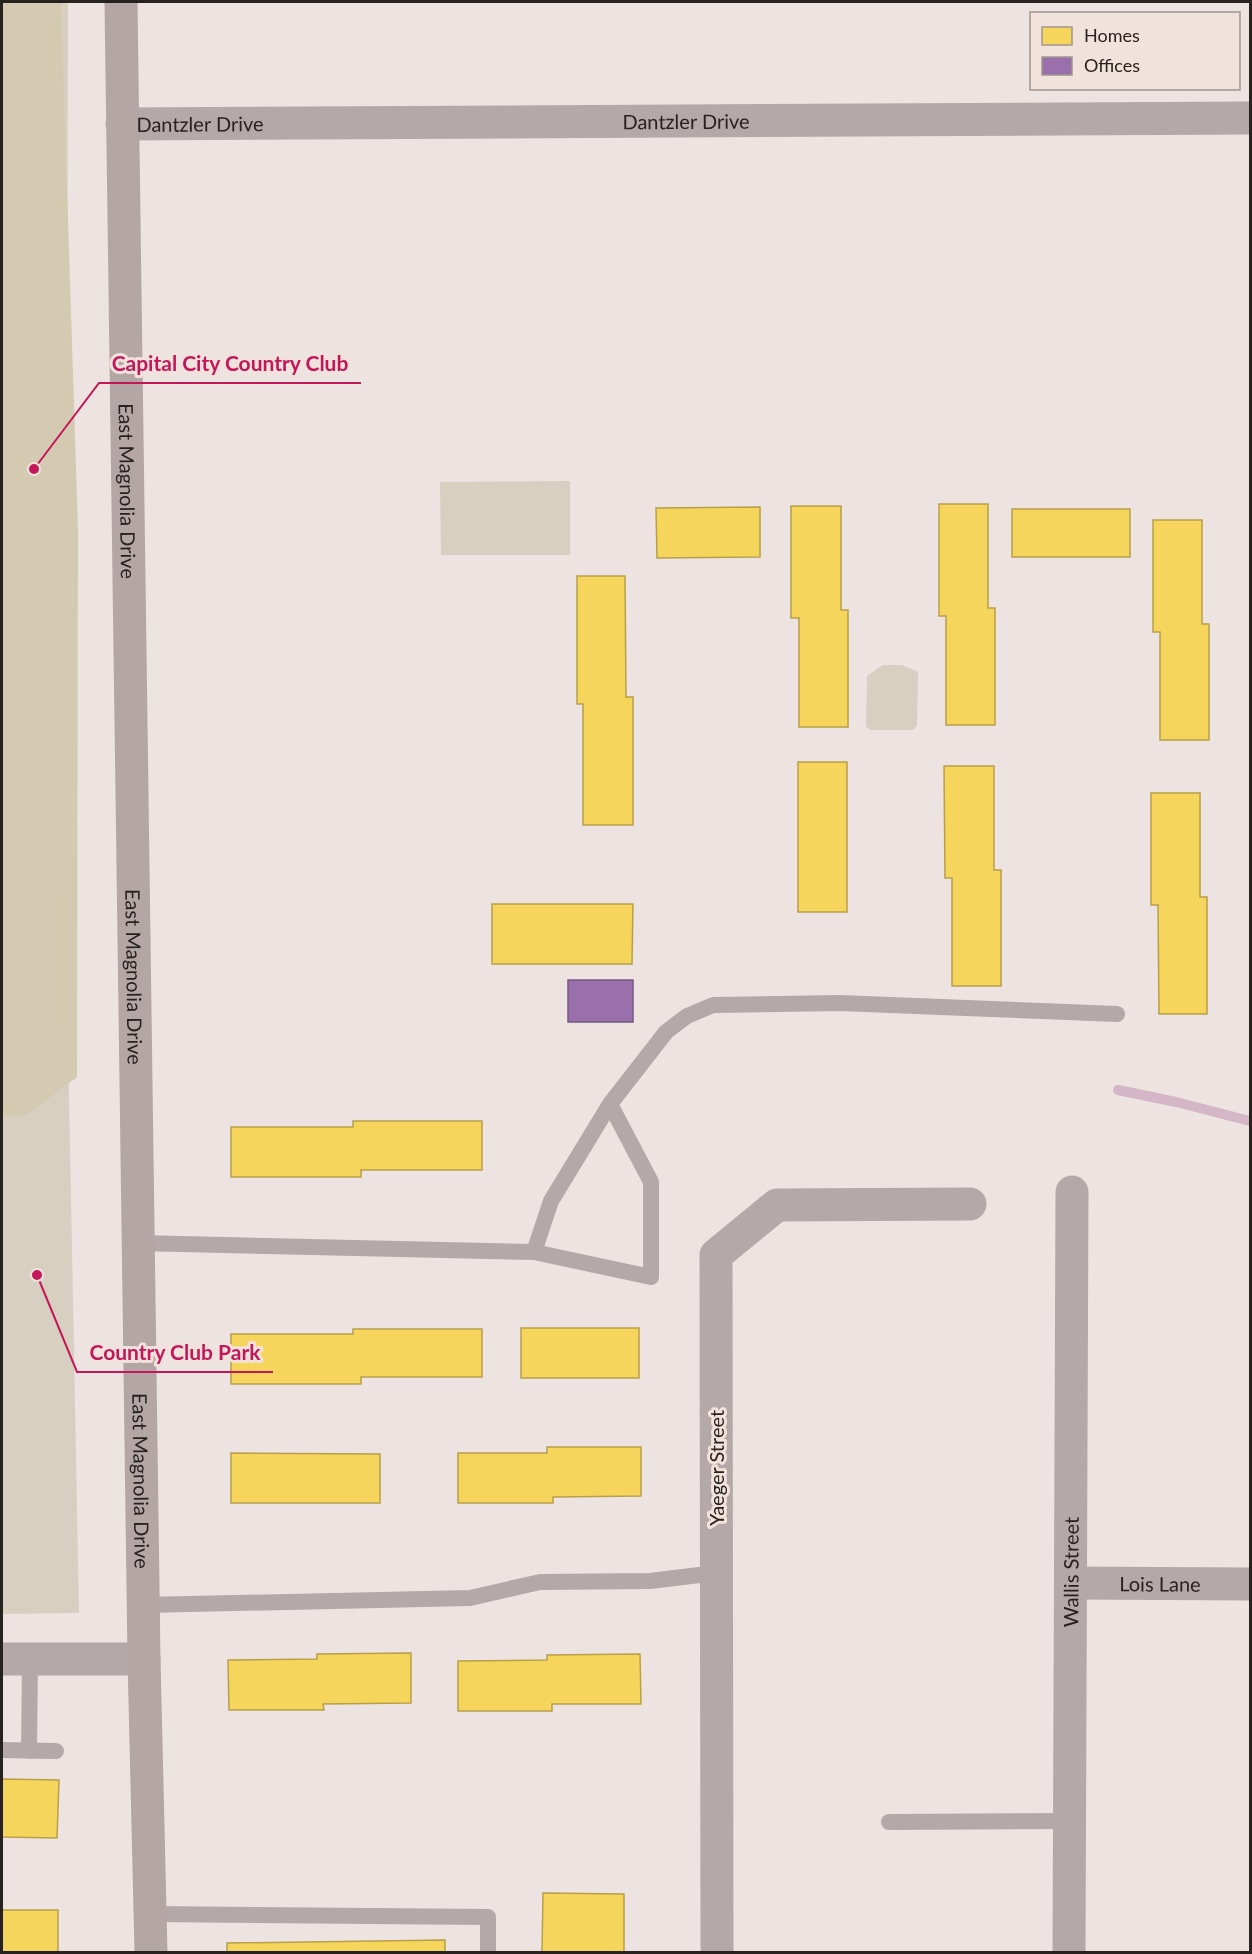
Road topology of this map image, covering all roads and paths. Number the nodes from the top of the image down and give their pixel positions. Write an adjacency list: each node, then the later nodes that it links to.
1 (121, 2): 3 (main road, East Magnolia Drive)
2 (1251, 118): 3 (street, Dantzler Drive)
3 (122, 124): 8 (main road, East Magnolia Drive)
4 (1117, 1014): 5 (lane)
5 (610, 1104): 9 (lane); 9 (lane)
6 (1072, 1192): 11 (street, Wallis Street)
7 (970, 1204): 10 (street, Yaeger Street)
8 (138, 1243): 9 (lane); 13 (main road, East Magnolia Drive)
9 (534, 1252)
10 (716, 1573): 13 (lane); 24 (street, Yaeger Street)
11 (1072, 1583): 12 (street, Lois Lane); 19 (street, Wallis Street)
12 (1251, 1584)
13 (144, 1605): 15 (main road, East Magnolia Drive)
14 (16, 1659): 15 (street); 17 (lane)
15 (144, 1659): 21 (main road, East Magnolia Drive)
16 (2, 1750): 17 (lane)
17 (30, 1751): 18 (lane)
18 (56, 1751)
19 (1070, 1821): 20 (lane); 25 (street, Wallis Street)
20 (889, 1822)
21 (150, 1914): 22 (main road, East Magnolia Drive); 23 (lane)
22 (151, 1953)
23 (488, 1953)
24 (717, 1953)
25 (1069, 1953)

